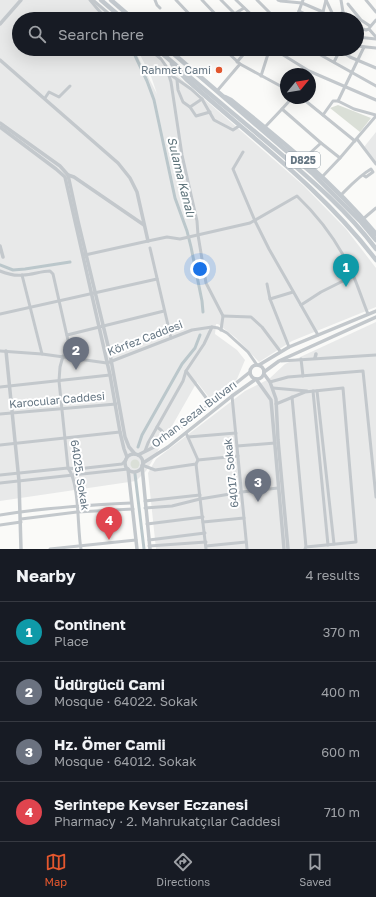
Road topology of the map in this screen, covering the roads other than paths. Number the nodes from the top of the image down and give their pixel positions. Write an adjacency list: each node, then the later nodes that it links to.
1 (21, 0): 36 (street)
2 (92, 0): 20 (street); 21 (street)
3 (101, 0): 22 (main road)
4 (111, 0): 23 (main road)
5 (155, 0): 17 (street)
6 (176, 0): 24 (street)
7 (202, 0): 25 (street)
8 (221, 0): 26 (street)
9 (236, 0): 18 (street)
10 (257, 0): 29 (street)
11 (278, 0): 15 (street)
12 (326, 0): 30 (street); 31 (street)
13 (341, 0): 32 (street)
14 (366, 0): 34 (street)
15 (303, 2): 19 (street); 30 (street)
16 (348, 4): 33 (street)
17 (160, 8)
18 (244, 8): 27 (street); 28 (street)
19 (299, 11)
20 (101, 12)
21 (107, 12)
22 (115, 12)
23 (125, 12)
24 (187, 12)
25 (213, 12)
26 (233, 12)
27 (238, 12)
28 (248, 12)
29 (270, 12)
30 (322, 12)
31 (331, 12)
32 (343, 12)
33 (354, 12)
34 (376, 12)
35 (376, 20): 37 (street)
36 (0, 24)
37 (372, 26): 39 (street)
38 (364, 37): 39 (street)
39 (376, 38)
40 (364, 47): 41 (street)
41 (376, 48)
42 (157, 56): 60 (street)
43 (165, 56): 83 (main road, D825)
44 (165, 56): 106 (main road)
45 (176, 56): 69 (main road, D825)
46 (231, 56): 57 (street)
47 (244, 56): 57 (street)
48 (267, 56): 63 (street)
49 (284, 56): 58 (street)
50 (323, 56): 56 (street)
51 (336, 56): 56 (street)
52 (350, 56): 54 (street)
53 (360, 56): 54 (street)
54 (358, 59): 59 (street); 61 (street)
55 (0, 60): 71 (street)
56 (334, 62): 61 (street)
57 (238, 63): 63 (street); 69 (street)
58 (302, 68)
59 (376, 68)
60 (168, 73): 64 (street); 101 (street)
61 (351, 73): 67 (street); 68 (street)
62 (316, 75): 67 (street)
63 (261, 76): 65 (street)
64 (177, 80): 72 (street); 77 (street)
65 (280, 85)
66 (70, 86): 71 (street)
67 (344, 86): 73 (street); 74 (street)
68 (376, 86)
69 (217, 91): 70 (main road, D825)
70 (221, 96): 85 (main road, D825); 102 (main road)
71 (45, 98): 99 (street)
72 (202, 99): 77 (street); 79 (street)
73 (376, 100)
74 (338, 101): 80 (street); 81 (street)
75 (287, 104): 78 (street)
76 (309, 104): 80 (street)
77 (190, 107): 79 (street)
78 (282, 109): 85 (street); 87 (street)
79 (210, 112): 83 (street)
80 (323, 115): 86 (street)
81 (376, 115): 86 (street)
82 (0, 122): 93 (street)
83 (239, 126): 109 (main road, D825)
84 (0, 127): 108 (street)
85 (265, 127): 90 (main road, D825)
86 (356, 140): 89 (street); 91 (street)
87 (321, 143): 89 (street); 90 (street)
88 (243, 152): 98 (street)
89 (340, 158): 94 (street)
90 (305, 162): 94 (main road, D825)
91 (376, 164)
92 (363, 175): 95 (street)
93 (68, 176): 99 (street); 108 (street)
94 (322, 177): 95 (main road, D825)
95 (341, 195): 97 (main road, D825)
96 (376, 208): 97 (street)
97 (363, 218): 100 (main road, D825)
98 (255, 221): 101 (street); 112 (street); 115 (street)
99 (144, 225): 103 (street)
100 (376, 234)
101 (196, 235): 103 (street); 125 (street)
102 (376, 240)
103 (148, 241): 108 (street)
104 (0, 246): 107 (street)
105 (150, 248): 113 (street)
106 (376, 249)
107 (0, 256)
108 (84, 256): 116 (street)
109 (376, 260)
110 (0, 271): 111 (street)
111 (22, 276): 118 (street); 120 (street)
112 (352, 276): 119 (street); 124 (street)
113 (157, 279): 116 (street); 121 (street)
114 (267, 284): 117 (street)
115 (293, 292): 117 (street); 119 (street)
116 (93, 293): 118 (street); 127 (street)
117 (270, 299): 133 (street)
118 (59, 302): 120 (street); 130 (street)
119 (301, 306): 131 (street)
120 (30, 308): 123 (street); 137 (street)
121 (164, 311): 127 (street); 132 (street)
122 (376, 311): 124 (street, Orhan Sezal Bulvarı)
123 (0, 314)
124 (368, 314): 131 (street, Orhan Sezal Bulvarı)
125 (223, 316): 129 (street); 136 (street)
126 (376, 317): 143 (street, Orhan Sezal Bulvarı)
127 (101, 326): 130 (street); 142 (street); 144 (street)
128 (212, 327): 129 (street, Körfez Caddesi); 132 (street, Körfez Caddesi); 146 (street)
129 (221, 330): 145 (street, Körfez Caddesi)
130 (67, 335): 140 (street)
131 (318, 335): 133 (street, Orhan Sezal Bulvarı)
132 (171, 338): 142 (street, Körfez Caddesi)
133 (288, 347): 136 (street, Orhan Sezal Bulvarı)
134 (0, 351): 135 (street, Körfez Caddesi)
135 (6, 351): 137 (street, Körfez Caddesi); 155 (street)
136 (280, 351): 145 (street, Orhan Sezal Bulvarı)
137 (42, 354): 139 (street, Körfez Caddesi)
138 (376, 355): 141 (street)
139 (62, 356): 140 (street, Körfez Caddesi); 152 (street, 64025. Sokak)
140 (72, 358): 144 (street, Körfez Caddesi)
141 (301, 359): 143 (street); 150 (street)
142 (112, 361): 144 (street, Körfez Caddesi); 180 (street)
143 (279, 361): 148 (street, Orhan Sezal Bulvarı)
144 (107, 363): 149 (street)
145 (258, 365): 147 (street, Orhan Sezal Bulvarı); 148 (street)
146 (186, 371): 162 (street); 168 (street)
147 (250, 372): 151 (street); 162 (street, Orhan Sezal Bulvarı)
148 (264, 373): 151 (street, Orhan Sezal Bulvarı); 153 (street)
149 (110, 375): 152 (street); 163 (street)
150 (303, 376): 153 (street); 196 (street)
151 (256, 379): 158 (street, Orhan Sezal Bulvarı); 161 (street)
152 (59, 381): 155 (street); 165 (street, 64025. Sokak)
153 (270, 382): 156 (street)
154 (0, 387): 155 (street)
155 (10, 387): 166 (street)
156 (273, 388): 157 (street); 160 (street)
157 (315, 391): 159 (street); 216 (street); 216 (street); 218 (street)
158 (232, 396): 170 (street, Orhan Sezal Bulvarı); 171 (street, 64017. Sokak)
159 (292, 397): 164 (street); 221 (street)
160 (276, 399): 161 (street); 164 (street)
161 (271, 400): 175 (street)
162 (210, 403): 174 (street, Orhan Sezal Bulvarı)
163 (116, 404): 165 (street, Karocular Caddesi); 169 (street)
164 (276, 404): 227 (street)
165 (62, 409): 166 (street, Karocular Caddesi); 173 (street, 64025. Sokak)
166 (12, 413): 167 (street, Karocular Caddesi); 176 (street)
167 (0, 414)
168 (157, 427): 174 (street); 179 (street)
169 (120, 432): 173 (street); 182 (street)
170 (186, 433): 172 (street); 184 (street, Orhan Sezal Bulvarı)
171 (236, 433): 172 (street); 178 (street, 64017. Sokak)
172 (188, 437): 183 (street)
173 (65, 438): 176 (street); 186 (street, 64025. Sokak)
174 (167, 438): 179 (street, Orhan Sezal Bulvarı)
175 (275, 443): 178 (street); 193 (street)
176 (16, 444): 177 (street); 188 (street)
177 (0, 446)
178 (237, 446): 181 (street, 64017. Sokak)
179 (145, 451): 180 (street, Orhan Sezal Bulvarı)
180 (137, 454): 182 (street, Orhan Sezal Bulvarı); 184 (street)
181 (238, 456): 183 (street); 194 (street, 64017. Sokak)
182 (126, 458): 186 (street); 187 (street)
183 (198, 460): 185 (street)
184 (142, 464): 185 (street); 187 (street, Orhan Sezal Bulvarı); 198 (street)
185 (196, 464): 195 (street)
186 (68, 468): 188 (street); 189 (street, 64025. Sokak)
187 (128, 469): 189 (street); 199 (street)
188 (18, 473): 190 (street); 191 (street)
189 (73, 474): 191 (street); 200 (street, 64025. Sokak)
190 (0, 476)
191 (19, 481): 192 (street); 203 (street)
192 (0, 484)
193 (278, 488): 194 (street); 226 (street)
194 (242, 492): 197 (street); 207 (street, 64017. Sokak)
195 (200, 494): 197 (street); 198 (street)
196 (376, 496)
197 (200, 499): 201 (street); 206 (street)
198 (145, 501): 201 (street)
199 (131, 502): 200 (street); 202 (street)
200 (78, 506): 203 (street); 204 (street, 64025. Sokak)
201 (145, 508): 210 (street)
202 (133, 509): 204 (street); 213 (street)
203 (20, 511): 205 (street); 208 (street)
204 (77, 512): 208 (street); 219 (street, 64025. Sokak)
205 (0, 515)
206 (203, 517): 209 (street); 210 (street)
207 (244, 518): 209 (street); 215 (street, 64017. Sokak)
208 (21, 520): 211 (street); 222 (street)
209 (203, 522): 212 (street)
210 (147, 524): 214 (street)
211 (0, 525)
212 (204, 533): 214 (street); 217 (street)
213 (136, 540): 219 (street); 224 (street)
214 (149, 540): 220 (street)
215 (246, 542): 217 (street); 225 (street, 64017. Sokak)
216 (334, 544): 218 (street)
217 (206, 545): 220 (street)
218 (328, 545): 221 (street)
219 (80, 548): 223 (street)
220 (150, 548)
221 (306, 548)
222 (22, 549)
223 (50, 549)
224 (137, 549)
225 (247, 549)
226 (284, 549)
227 (288, 549)

